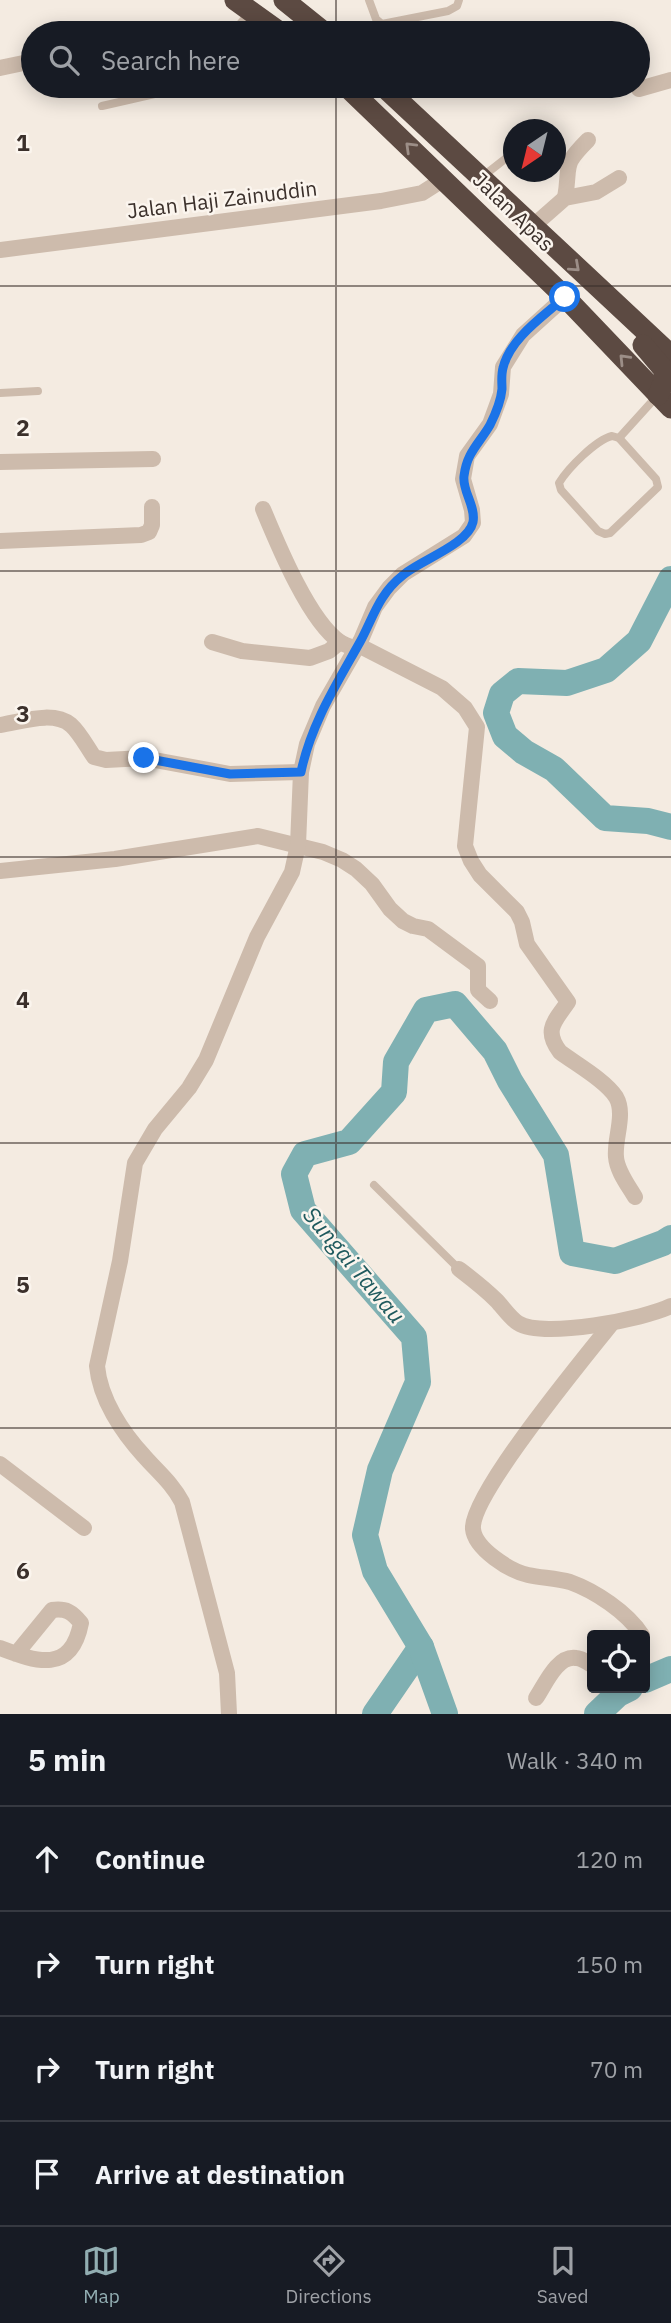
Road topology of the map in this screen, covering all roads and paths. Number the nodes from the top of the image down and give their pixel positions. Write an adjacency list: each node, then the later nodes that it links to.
1 (284, 0): 6 (highway)
2 (369, 0): 7 (lane)
3 (459, 0): 8 (lane)
4 (243, 6): 5 (highway)
5 (264, 21)
6 (310, 21)
7 (379, 21)
8 (397, 21)
9 (21, 64): 10 (street)
10 (0, 68)
11 (671, 80): 12 (street)
12 (650, 86)
13 (137, 98): 16 (lane)
14 (359, 98): 21 (highway, Jalan Apas, one-way to 14)
15 (396, 98): 20 (highway, Jalan Apas)
16 (102, 106)
17 (588, 139): 22 (street)
18 (503, 160): 20 (lane)
19 (619, 178): 22 (street)
20 (480, 179): 23 (highway, Jalan Apas)
21 (444, 180): 24 (street, Jalan Haji Zainuddin); 25 (highway, Jalan Apas)
22 (565, 198): 23 (street)
23 (532, 227): 26 (highway, Jalan Apas, one-way to 26)
24 (0, 250)
25 (565, 297): 30 (highway, Jalan Apas, one-way to 25); 39 (street)
26 (629, 317): 27 (highway, Jalan Apas); 30 (highway)
27 (671, 355)
28 (38, 391): 29 (lane)
29 (0, 393)
30 (665, 401): 31 (lane)
31 (619, 438): 31 (lane)
32 (153, 459): 33 (street)
33 (0, 462)
34 (152, 507): 36 (street)
35 (263, 509): 38 (street)
36 (0, 541)
37 (212, 642): 38 (street)
38 (340, 642): 39 (street)
39 (357, 647): 41 (street); 46 (street)
40 (0, 725): 41 (street)
41 (301, 772): 42 (street)
42 (298, 845): 43 (street); 44 (street); 57 (street)
43 (0, 871)
44 (490, 1001)
45 (374, 1185): 47 (lane)
46 (635, 1197)
47 (459, 1269): 49 (street)
48 (671, 1306): 49 (street)
49 (612, 1323): 52 (street)
50 (0, 1464): 51 (street)
51 (84, 1528)
52 (638, 1630)
53 (0, 1648): 54 (street)
54 (16, 1654)
55 (587, 1663): 56 (street)
56 (536, 1698)
57 (229, 1714)

